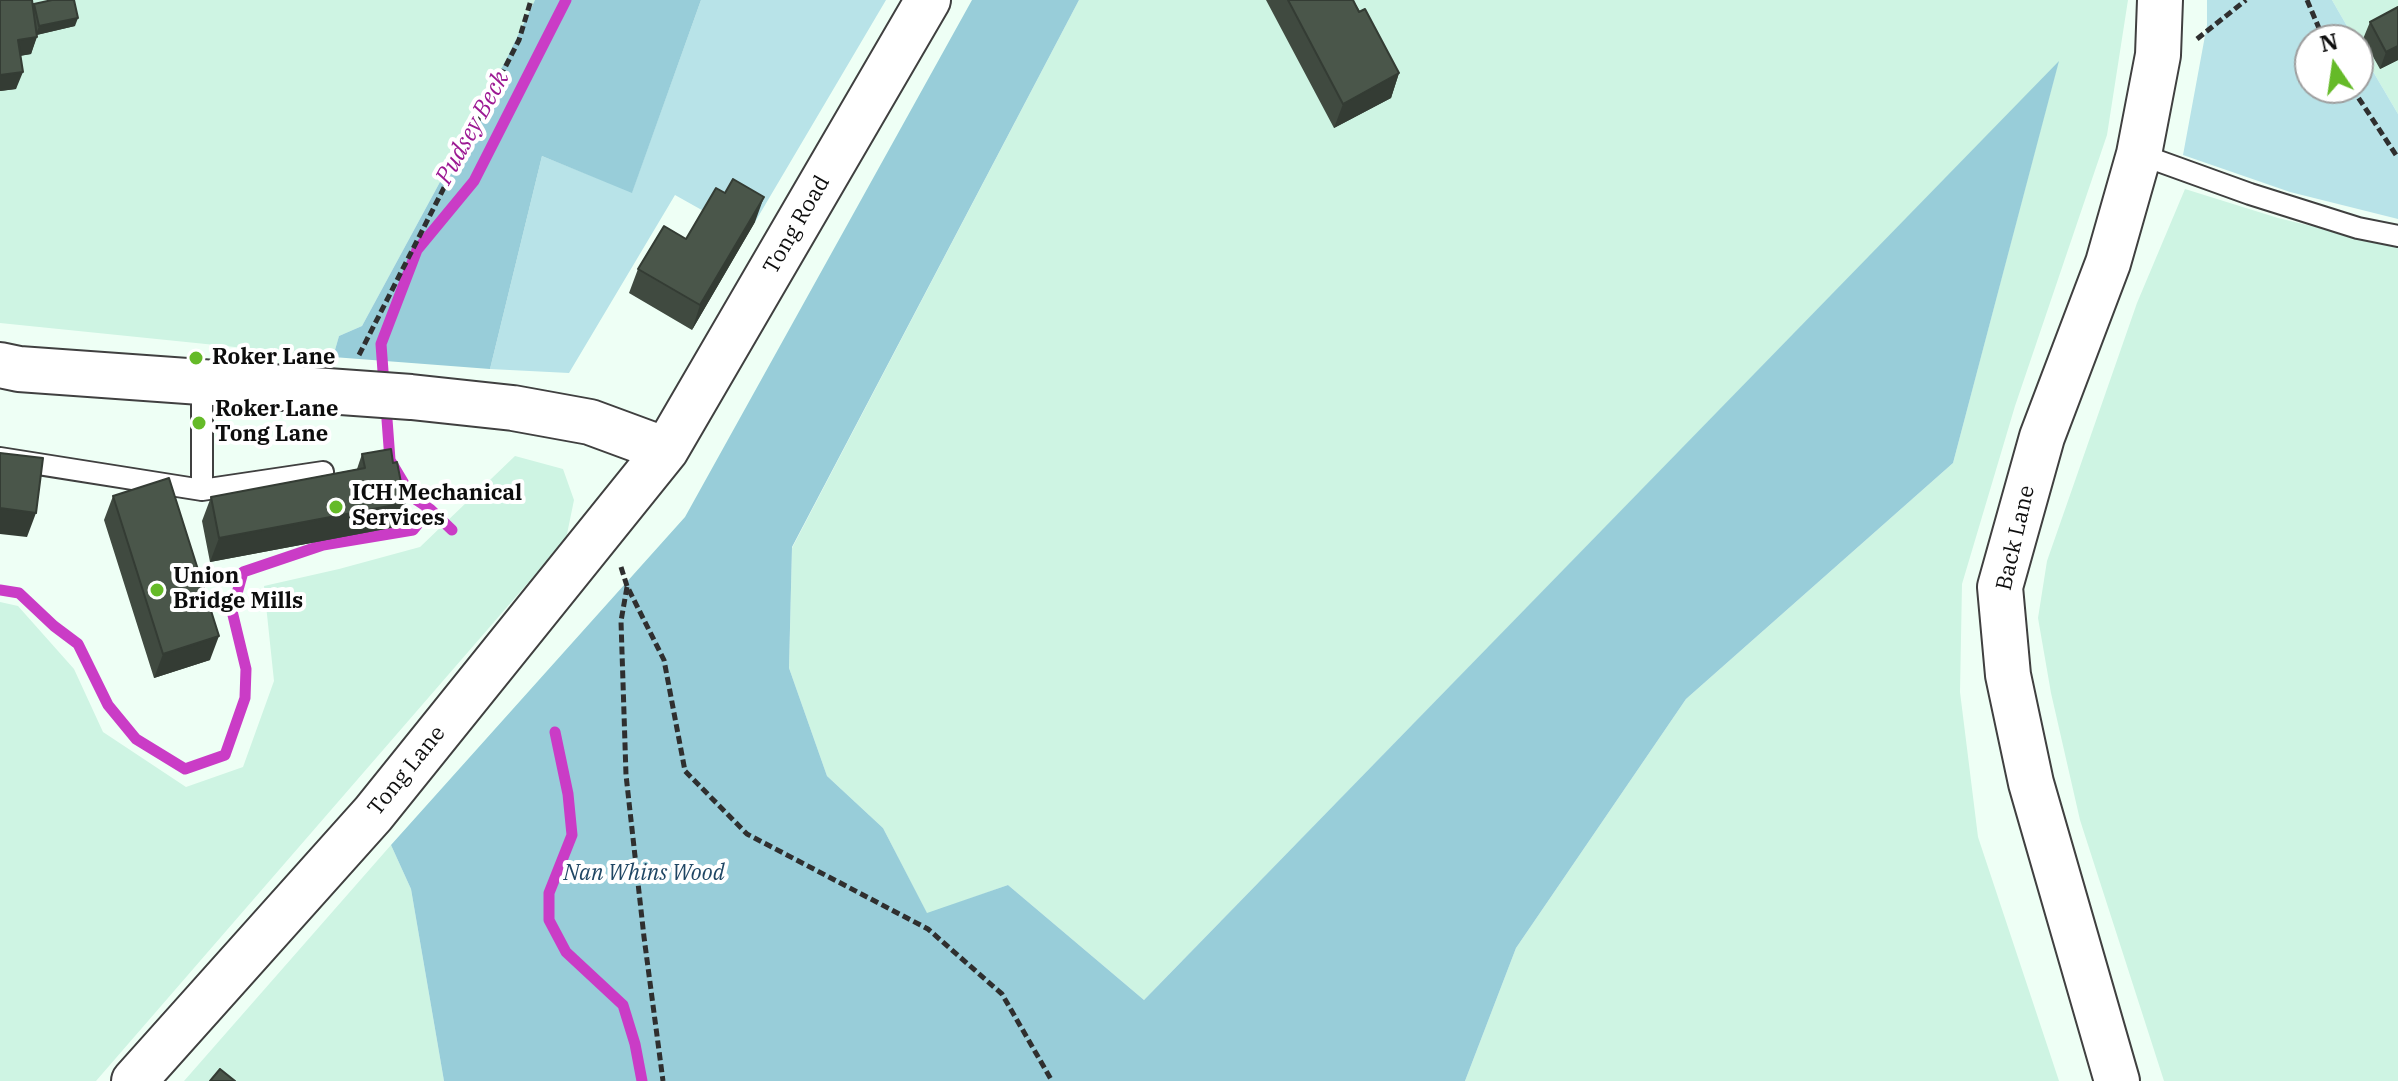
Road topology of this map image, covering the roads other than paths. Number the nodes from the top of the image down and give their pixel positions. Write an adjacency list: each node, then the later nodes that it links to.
1 (928, 0): 7 (street, Tong Road)
2 (2160, 0): 3 (street, Back Lane)
3 (2139, 154): 4 (lane); 12 (street, Back Lane)
4 (2398, 236)
5 (0, 365): 6 (street)
6 (202, 382): 7 (street); 10 (lane)
7 (666, 450): 11 (street, Tong Lane)
8 (0, 458): 10 (lane)
9 (323, 472): 10 (lane)
10 (202, 490)
11 (134, 1081)
12 (2117, 1081)

